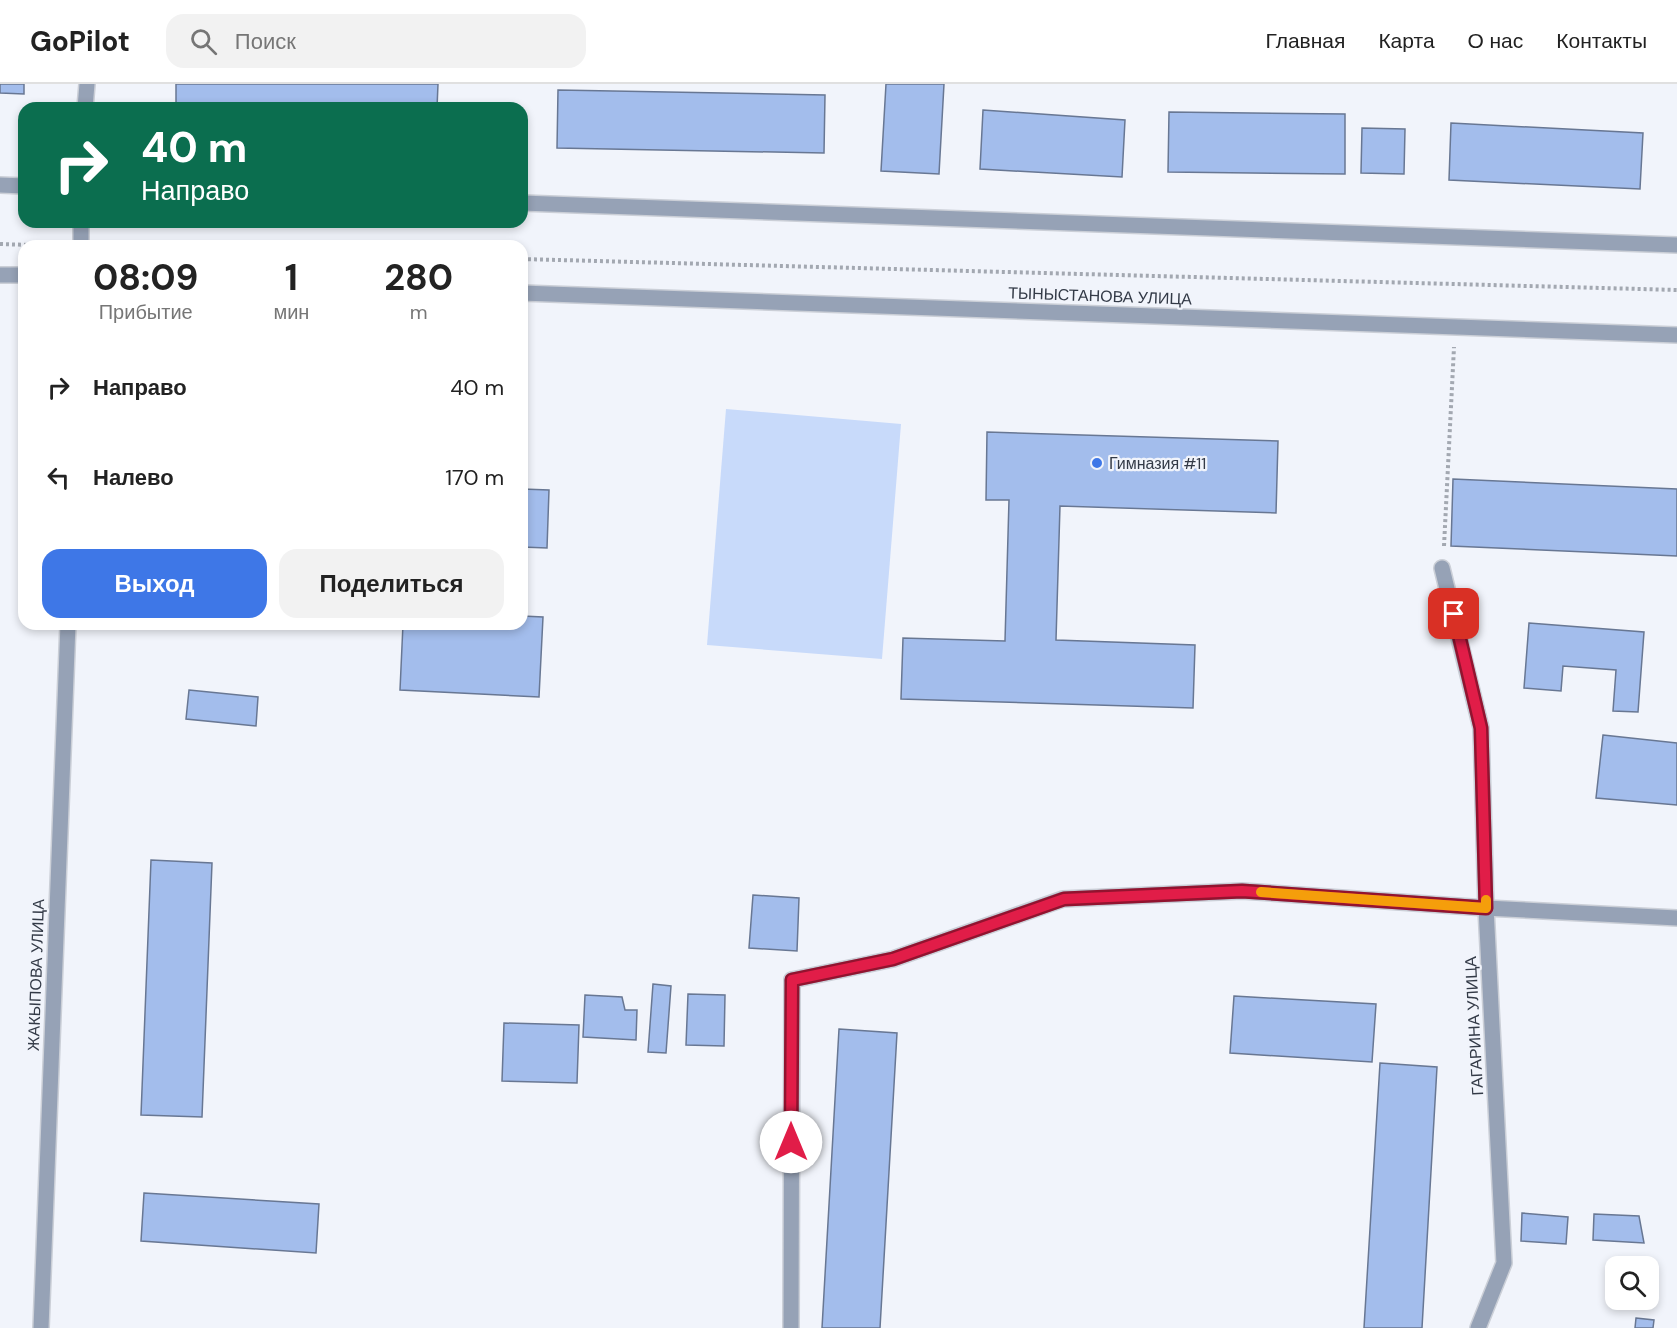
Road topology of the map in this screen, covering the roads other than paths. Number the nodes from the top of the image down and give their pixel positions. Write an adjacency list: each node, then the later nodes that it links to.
1 (87, 84): 2 (street)
2 (86, 102)
3 (0, 185): 4 (street)
4 (18, 186)
5 (528, 203): 6 (street)
6 (1677, 245)
7 (0, 275): 8 (street)
8 (18, 275)
9 (528, 293): 10 (street, ТЫНЫСТАНОВА УЛИЦА)
10 (1677, 335)
11 (1442, 568): 13 (street, ГАГАРИНА УЛИЦА)
12 (68, 630): 15 (street, ЖАКЫПОВА УЛИЦА)
13 (1486, 908): 14 (street); 16 (street); 17 (street, ГАГАРИНА УЛИЦА)
14 (1677, 918)
15 (41, 1328)
16 (791, 1328)
17 (1478, 1328)

